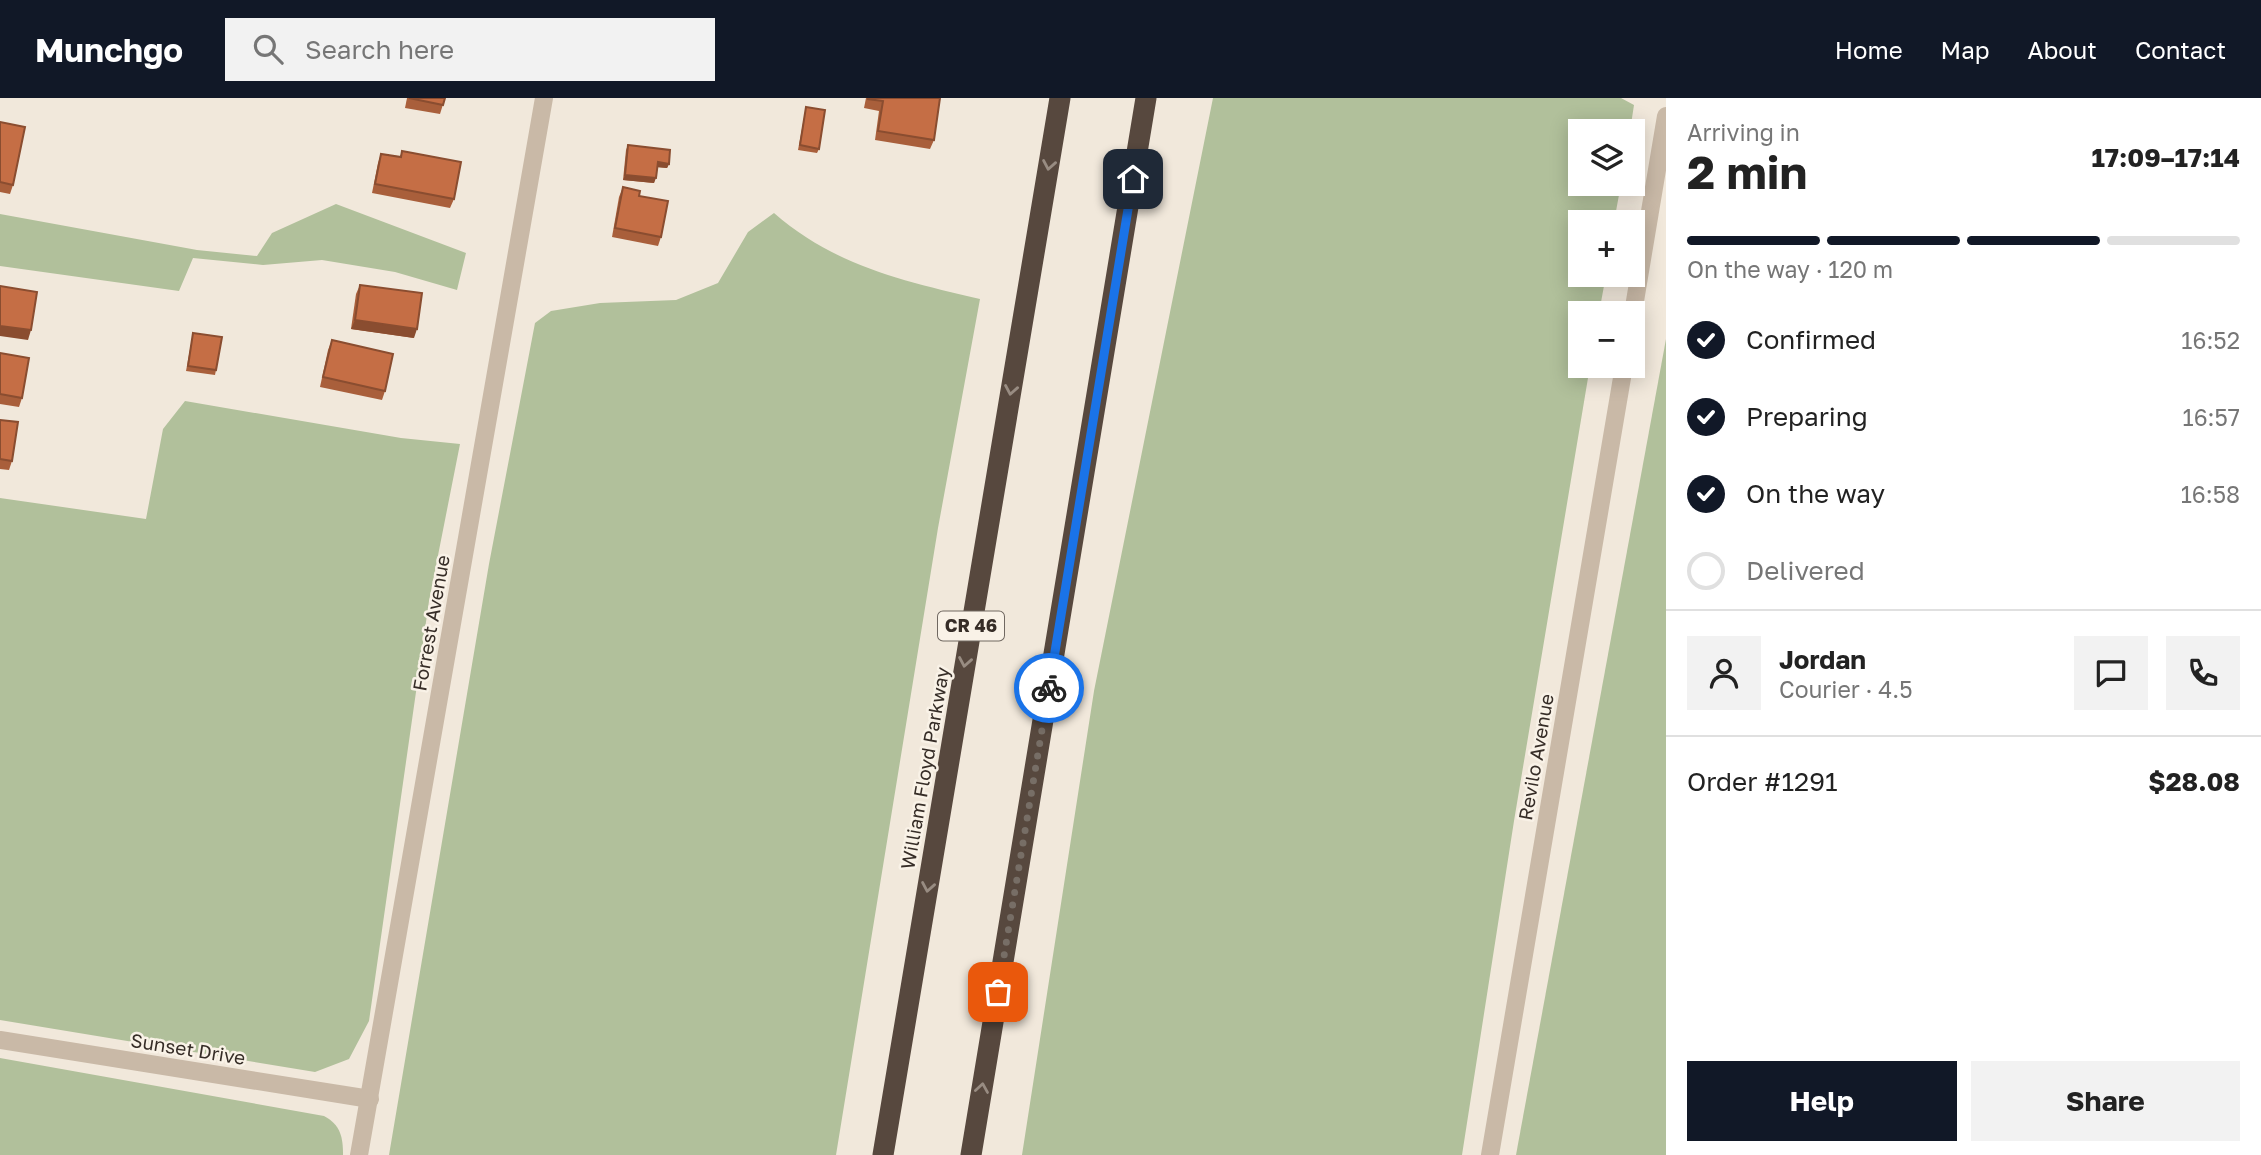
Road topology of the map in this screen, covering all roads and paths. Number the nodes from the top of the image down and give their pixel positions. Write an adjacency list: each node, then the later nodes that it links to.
1 (544, 98): 8 (street, Forrest Avenue)
2 (1060, 98): 10 (highway, William Floyd Parkway / CR 46, one-way to 10)
3 (1146, 98): 11 (highway, one-way to 3)
4 (1666, 116): 5 (street)
5 (1635, 301)
6 (1622, 378): 12 (street, Revilo Avenue)
7 (0, 1040): 8 (street, Sunset Drive)
8 (370, 1099): 9 (street, Forrest Avenue)
9 (359, 1155)
10 (883, 1155)
11 (971, 1155)
12 (1490, 1155)

